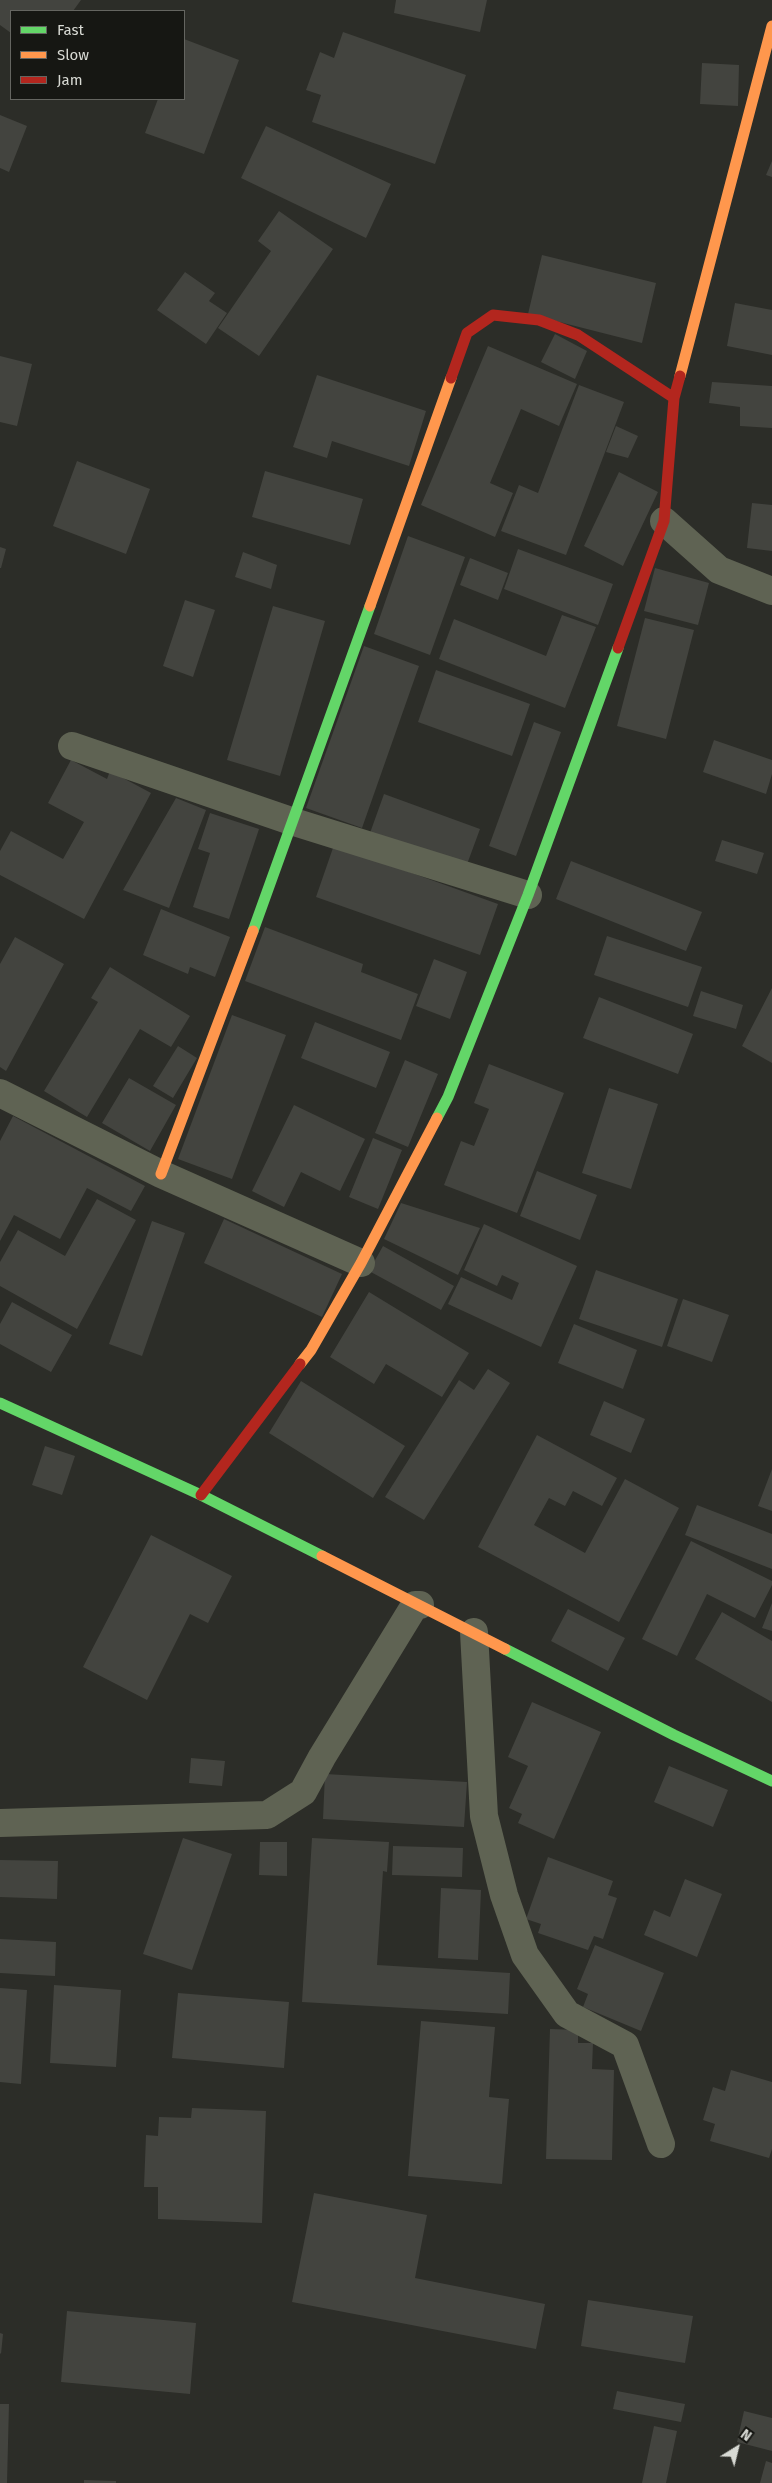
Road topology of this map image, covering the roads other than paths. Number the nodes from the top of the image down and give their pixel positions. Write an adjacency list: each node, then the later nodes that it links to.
1 (772, 26): 2 (street)
2 (674, 398): 3 (street); 6 (street)
3 (664, 521): 4 (street); 7 (street)
4 (772, 590)
5 (72, 746): 6 (street)
6 (294, 822): 7 (street); 9 (street)
7 (528, 895): 10 (street)
8 (0, 1093): 9 (street)
9 (161, 1174): 10 (street)
10 (361, 1263): 12 (street)
11 (0, 1402): 12 (street)
12 (201, 1494): 13 (street)
13 (420, 1605): 14 (street); 16 (street)
14 (474, 1632): 15 (street); 17 (street)
15 (772, 1782)
16 (0, 1823)
17 (661, 2144)

